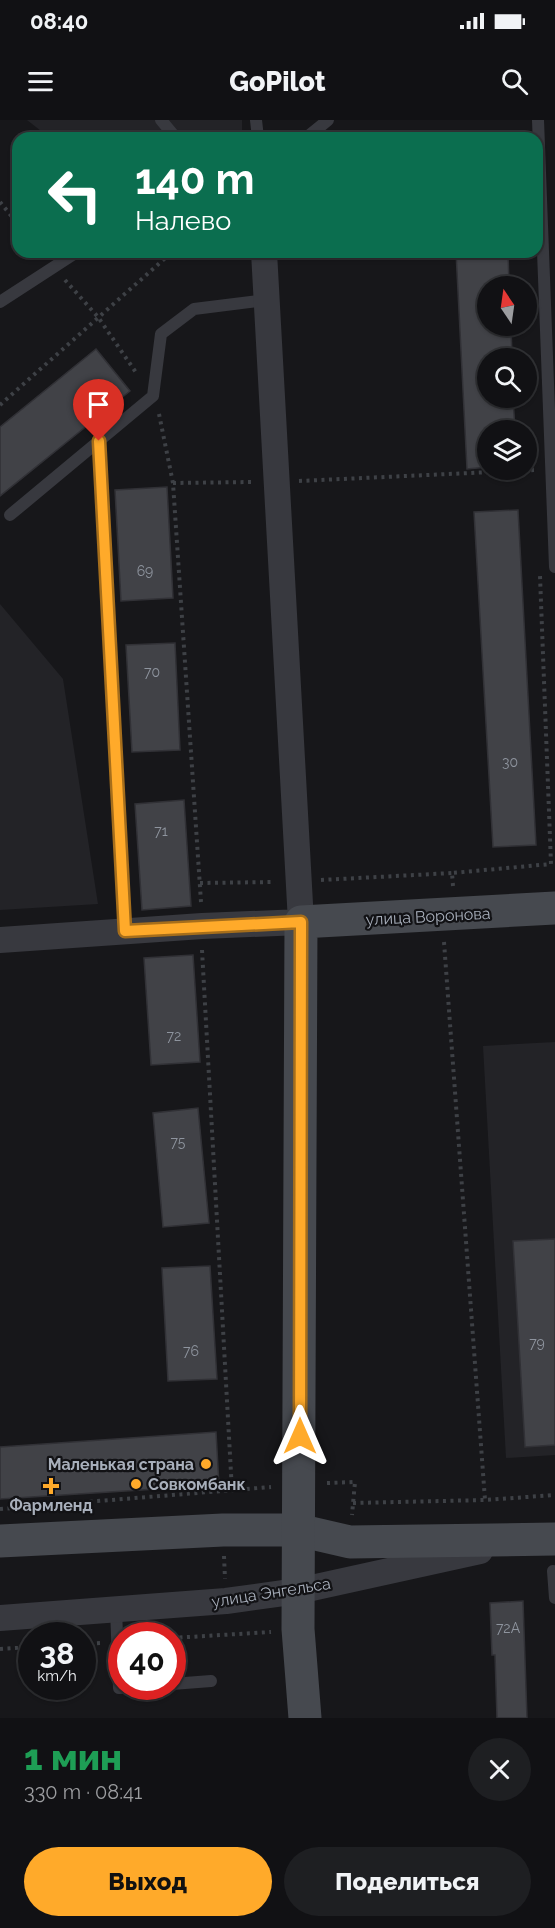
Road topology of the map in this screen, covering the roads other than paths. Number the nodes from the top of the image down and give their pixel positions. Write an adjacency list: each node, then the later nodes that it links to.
1 (161, 120): 3 (lane)
2 (328, 120): 4 (lane)
3 (171, 132)
4 (313, 132)
5 (543, 254): 12 (lane)
6 (67, 258): 9 (lane)
7 (264, 258): 8 (street)
8 (266, 300): 10 (lane); 14 (street)
9 (0, 302)
10 (99, 441): 11 (lane); 15 (lane)
11 (10, 515)
12 (555, 567)
13 (555, 908): 14 (street, улица Воронова)
14 (301, 922): 15 (street); 17 (street)
15 (125, 931): 16 (street)
16 (0, 940)
17 (298, 1530): 18 (street, улица Энгельса); 19 (street, улица Энгельса); 21 (street)
18 (547, 1539): 21 (street, улица Энгельса)
19 (0, 1541)
20 (553, 1571): 22 (lane)
21 (298, 1591): 23 (street, улица Энгельса); 28 (street)
22 (555, 1598)
23 (116, 1609): 24 (street, улица Энгельса); 25 (lane)
24 (0, 1618)
25 (116, 1622)
26 (210, 1681): 27 (lane)
27 (186, 1683)
28 (305, 1718)

